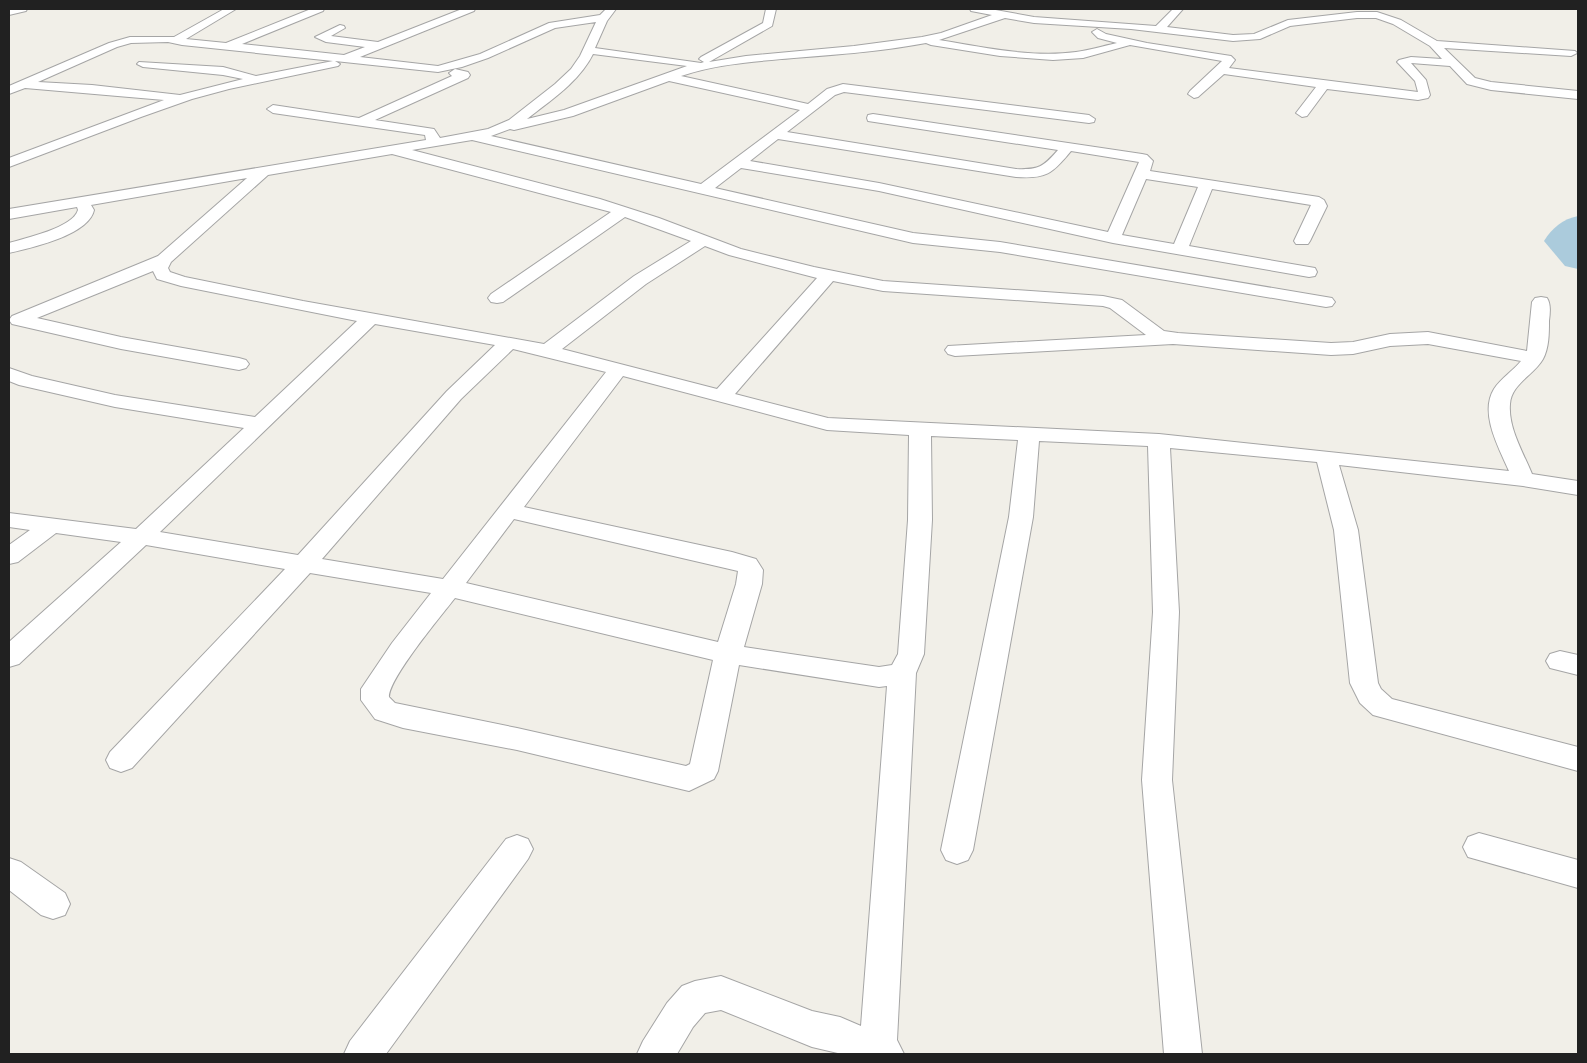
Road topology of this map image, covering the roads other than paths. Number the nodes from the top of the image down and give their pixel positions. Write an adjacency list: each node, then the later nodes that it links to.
1 (22, 9): 10 (street)
2 (224, 9): 3 (street)
3 (231, 9): 19 (street)
4 (319, 9): 23 (street)
5 (470, 9): 22 (street)
6 (770, 9): 28 (street)
7 (975, 9): 13 (street)
8 (1030, 9): 14 (street)
9 (1178, 9): 17 (street)
10 (9, 12)
11 (607, 13): 24 (street); 30 (street)
12 (1286, 13): 15 (street)
13 (1002, 15): 14 (street); 18 (street)
14 (1108, 19): 17 (street); 20 (street)
15 (1297, 22): 17 (street); 21 (street)
16 (340, 28): 22 (street)
17 (1159, 29)
18 (922, 40): 20 (street); 32 (street)
19 (175, 41): 23 (street); 36 (street)
20 (1130, 43): 33 (street)
21 (1434, 44): 25 (street); 29 (street)
22 (380, 45): 26 (street)
23 (226, 46): 26 (street)
24 (588, 50): 28 (street); 49 (street)
25 (1571, 54)
26 (349, 60): 30 (street); 35 (street)
27 (143, 64): 35 (street)
28 (696, 64): 32 (street)
29 (1454, 65): 31 (street); 37 (street); 41 (street)
30 (438, 69): 48 (street)
31 (1475, 69)
32 (684, 70): 34 (street)
33 (1221, 70): 37 (street); 40 (street)
34 (667, 77): 44 (street); 49 (street)
35 (260, 79): 42 (street)
36 (22, 85): 38 (street); 42 (street)
37 (1324, 85): 45 (street)
38 (9, 90)
39 (903, 94): 44 (street); 46 (street); 47 (street)
40 (1194, 94)
41 (1578, 95)
42 (184, 99): 56 (street)
43 (273, 108): 48 (street)
44 (810, 108): 50 (street)
45 (1302, 113)
46 (873, 118): 53 (street); 54 (street)
47 (1089, 119)
48 (363, 121): 52 (street)
49 (505, 128): 51 (street)
50 (775, 134): 53 (street); 57 (street)
51 (473, 136): 52 (street); 61 (street)
52 (432, 143): 55 (street)
53 (840, 145): 54 (street)
54 (1067, 147): 59 (street)
55 (390, 149): 58 (street); 63 (street)
56 (9, 163)
57 (738, 163): 61 (street); 65 (street)
58 (265, 170): 62 (street); 70 (street)
59 (1142, 174): 60 (street); 65 (street)
60 (1207, 183): 67 (street); 69 (street)
61 (704, 189): 74 (street)
62 (81, 201): 64 (street); 68 (street)
63 (623, 211): 66 (street); 73 (street)
64 (9, 214)
65 (1113, 238): 69 (street)
66 (703, 240): 72 (street); 80 (street)
67 (1302, 241)
68 (9, 248)
69 (1179, 250): 71 (street)
70 (164, 260): 76 (street); 77 (street)
71 (1308, 272)
72 (829, 275): 78 (street); 86 (street)
73 (497, 298)
74 (1326, 302)
75 (1541, 302): 82 (street)
76 (371, 318): 79 (street); 87 (street)
77 (14, 322): 83 (street)
78 (1178, 339): 81 (street); 82 (street)
79 (509, 342): 80 (street); 99 (street)
80 (547, 350): 84 (street)
81 (955, 350)
82 (1534, 358): 92 (street)
83 (239, 364)
84 (618, 369): 86 (street); 94 (street)
85 (9, 374): 87 (street)
86 (722, 396): 88 (street)
87 (261, 424): 97 (street)
88 (920, 430): 89 (street); 103 (street)
89 (1029, 433): 90 (street); 108 (street)
90 (1159, 440): 91 (street); 115 (street)
91 (1326, 457): 92 (street); 104 (street)
92 (1524, 479): 93 (street)
93 (1578, 488)
94 (509, 511): 100 (street); 101 (street)
95 (9, 520): 96 (street)
96 (51, 526): 97 (street); 98 (street)
97 (141, 537): 99 (street); 102 (street)
98 (9, 556)
99 (304, 564): 100 (street); 105 (street)
100 (449, 588): 101 (street); 101 (street)
101 (728, 654): 103 (street)
102 (9, 656)
103 (902, 673): 112 (street)
104 (1578, 759)
105 (121, 760)
106 (1479, 847): 110 (street)
107 (517, 848): 113 (street)
108 (957, 850)
109 (9, 872): 111 (street)
110 (1578, 874)
111 (53, 904)
112 (882, 1053): 114 (street)
113 (364, 1054)
114 (656, 1054)
115 (1183, 1054)

